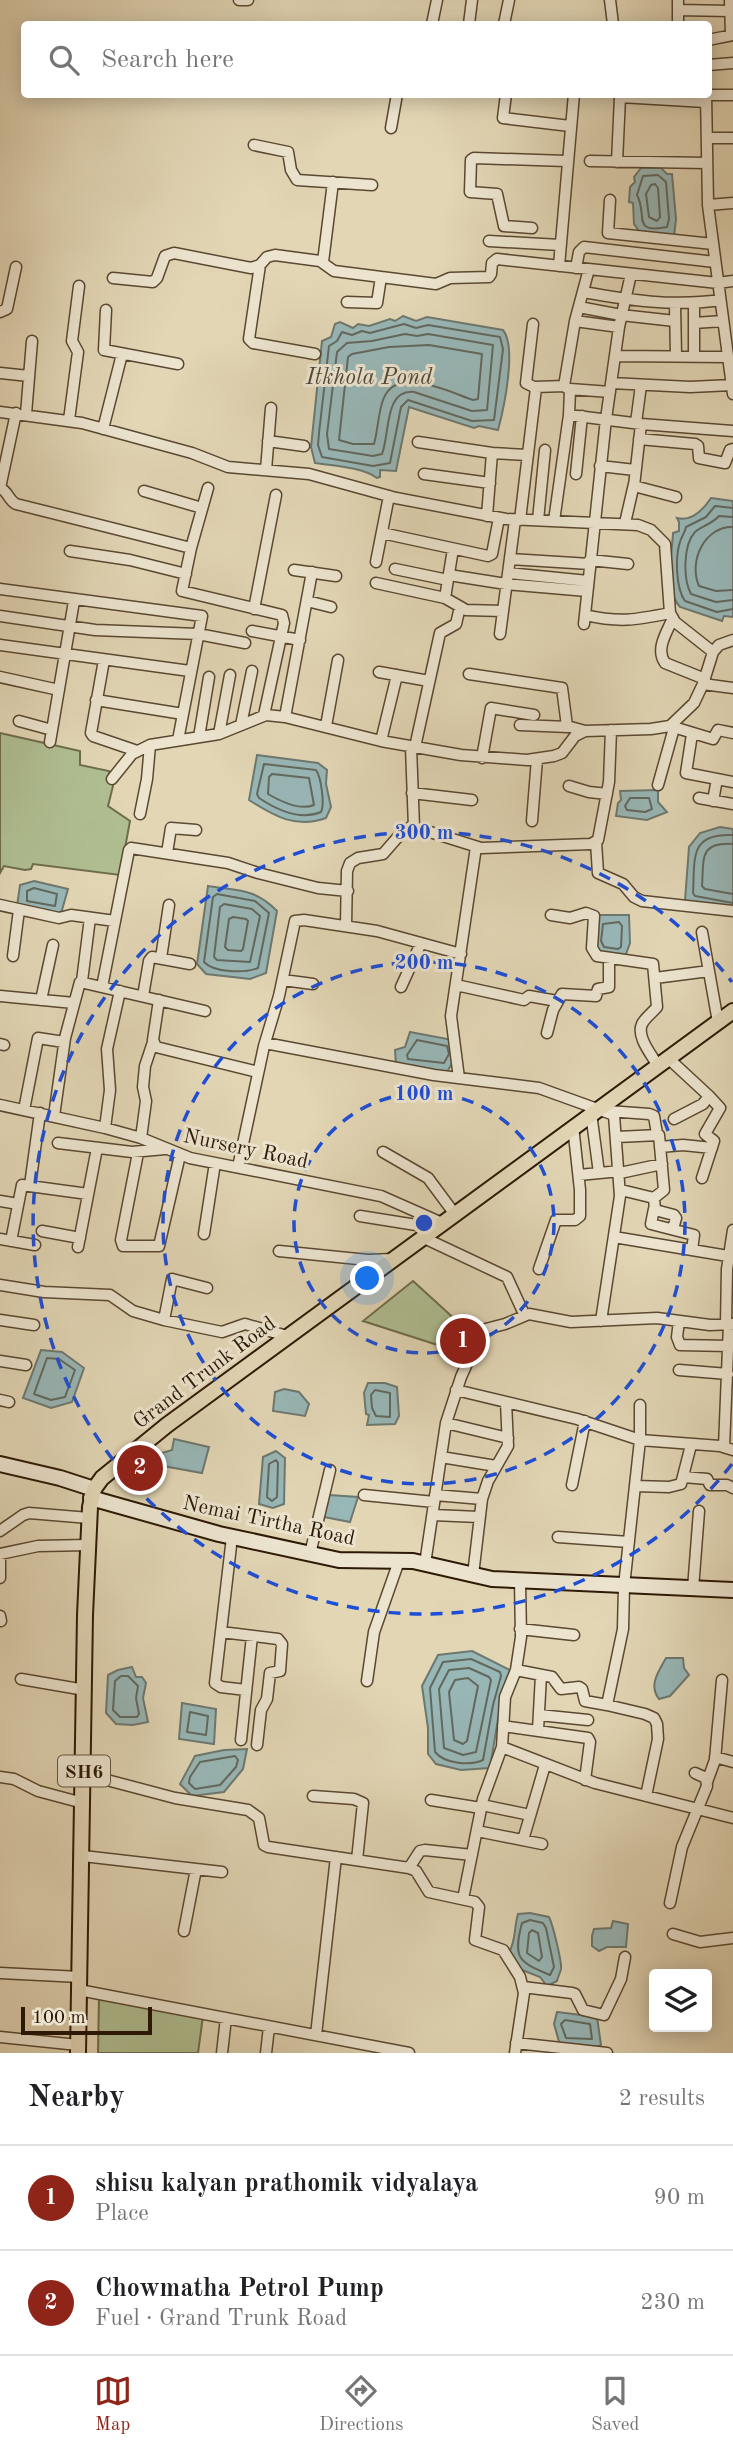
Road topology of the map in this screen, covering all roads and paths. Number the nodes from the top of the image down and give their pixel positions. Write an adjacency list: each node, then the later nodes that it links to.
1 (239, 0): 2 (street)
2 (248, 0)
3 (437, 0): 9 (street)
4 (472, 0): 10 (street)
5 (509, 0): 11 (street)
6 (610, 0): 12 (street)
7 (678, 5): 8 (street)
8 (730, 5): 13 (street)
9 (433, 21)
10 (469, 21)
11 (505, 21)
12 (613, 21)
13 (732, 35): 14 (street)
14 (712, 39)
15 (733, 63): 16 (street)
16 (712, 65)
17 (733, 95): 18 (street)
18 (712, 97)
19 (396, 98): 25 (street)
20 (506, 98): 24 (street)
21 (574, 98): 24 (street)
22 (620, 98): 31 (street)
23 (706, 98): 26 (street)
24 (570, 126): 29 (street)
25 (391, 128)
26 (707, 138): 27 (street); 32 (street)
27 (733, 138)
28 (254, 145): 33 (street)
29 (566, 161): 38 (street); 41 (street)
30 (590, 161): 31 (street)
31 (617, 162): 32 (street)
32 (707, 163): 37 (street)
33 (333, 182): 34 (street); 42 (street)
34 (372, 185)
35 (610, 200): 40 (street)
36 (733, 203): 37 (street)
37 (708, 205): 40 (street)
38 (532, 228)
39 (489, 241): 41 (street)
40 (713, 244): 43 (street)
41 (560, 245): 45 (street)
42 (323, 262): 44 (street); 50 (street)
43 (715, 262): 47 (street); 53 (street)
44 (260, 265): 51 (street); 73 (street)
45 (558, 266): 47 (street); 50 (street)
46 (16, 267): 63 (street)
47 (576, 268): 48 (street)
48 (589, 269): 49 (street); 55 (street)
49 (631, 274): 53 (street); 56 (street)
50 (381, 277): 58 (street)
51 (113, 278)
52 (733, 281): 53 (street)
53 (718, 284): 57 (street)
54 (79, 286): 92 (street)
55 (583, 292): 56 (street); 61 (street)
56 (624, 299): 59 (street); 64 (street)
57 (720, 300): 60 (street); 67 (street)
58 (347, 302)
59 (675, 304): 60 (street); 66 (street)
60 (694, 304): 68 (street)
61 (579, 307): 64 (street); 65 (street)
62 (106, 310): 72 (street)
63 (0, 312)
64 (621, 315): 66 (street); 70 (street)
65 (575, 321): 70 (street); 83 (street)
66 (675, 321): 75 (street)
67 (723, 321): 68 (street); 77 (street)
68 (694, 323): 76 (street)
69 (533, 324): 82 (street)
70 (619, 327): 74 (street)
71 (32, 341): 80 (street)
72 (122, 354): 78 (street); 94 (street)
73 (316, 354)
74 (616, 356): 75 (street); 84 (street)
75 (676, 356): 76 (street)
76 (694, 356): 77 (street)
77 (730, 361): 85 (street)
78 (178, 364)
79 (0, 373): 80 (street)
80 (29, 376): 88 (street)
81 (641, 385): 84 (street); 85 (street); 93 (street)
82 (535, 387): 83 (street); 103 (street)
83 (567, 388): 84 (street); 89 (street)
84 (611, 388): 91 (street)
85 (732, 390)
86 (271, 408): 97 (street)
87 (0, 412): 88 (street)
88 (21, 414): 92 (street); 112 (street)
89 (569, 415): 90 (street); 102 (street)
90 (583, 416): 91 (street); 109 (street)
91 (606, 419): 93 (street); 105 (street)
92 (69, 420): 94 (street)
93 (638, 424): 95 (street); 96 (street)
94 (103, 429): 106 (street)
95 (733, 430)
96 (639, 439): 100 (street); 107 (street)
97 (268, 441): 99 (street); 106 (street)
98 (418, 442): 104 (street)
99 (304, 446)
100 (733, 449)
101 (545, 450): 102 (street); 103 (street); 122 (street)
102 (563, 451): 123 (street)
103 (528, 452): 104 (street); 121 (street)
104 (492, 453): 110 (street)
105 (600, 466): 107 (street); 124 (street)
106 (266, 470): 116 (street)
107 (635, 470): 111 (street)
108 (424, 474): 110 (street)
109 (576, 474)
110 (490, 483): 119 (street)
111 (634, 484): 117 (street); 125 (street)
112 (0, 488): 127 (street)
113 (208, 488): 118 (street)
114 (144, 491): 118 (street)
115 (276, 495): 151 (street)
116 (389, 496): 119 (street); 126 (street)
117 (676, 497)
118 (202, 508): 127 (street)
119 (486, 516): 120 (street)
120 (499, 518): 121 (street); 128 (street)
121 (518, 520): 122 (street); 130 (street)
122 (538, 520): 123 (street)
123 (554, 521): 124 (street)
124 (594, 522): 125 (street); 132 (street)
125 (625, 523): 153 (street)
126 (382, 533): 128 (street); 131 (street)
127 (191, 548): 137 (street)
128 (453, 549): 140 (street)
129 (70, 551): 137 (street)
130 (510, 559): 132 (street); 138 (street)
131 (376, 562)
132 (590, 562): 133 (street); 143 (street)
133 (628, 564)
134 (395, 569): 140 (street)
135 (294, 570): 136 (street)
136 (312, 572): 139 (street); 148 (street)
137 (186, 573): 146 (street)
138 (508, 573): 142 (street); 143 (street)
139 (336, 576)
140 (448, 577): 142 (street); 145 (street)
141 (376, 583): 145 (street)
142 (506, 584): 143 (street); 152 (street)
143 (588, 586): 153 (street)
144 (0, 589): 147 (street)
145 (445, 598): 150 (street)
146 (207, 599): 151 (street); 155 (street)
147 (74, 601): 155 (street); 156 (street)
148 (307, 601): 149 (street); 162 (street)
149 (331, 607)
150 (460, 607): 152 (street); 177 (street)
151 (254, 609): 160 (street)
152 (503, 611): 158 (street)
153 (671, 615): 165 (street); 178 (street)
154 (0, 616): 156 (street)
155 (202, 616): 159 (street)
156 (70, 627): 159 (street); 166 (street)
157 (252, 631): 160 (street)
158 (500, 634)
159 (198, 635): 163 (street); 169 (street)
160 (281, 636): 162 (street); 183 (street)
161 (733, 639): 165 (street)
162 (300, 640): 185 (street)
163 (245, 643)
164 (0, 645): 166 (street)
165 (713, 652): 178 (street)
166 (65, 655): 167 (street); 180 (street)
167 (104, 660): 169 (street); 181 (street)
168 (338, 660): 189 (street)
169 (190, 671): 182 (street)
170 (253, 671): 188 (street)
171 (379, 672): 174 (street)
172 (469, 674): 190 (street)
173 (230, 675): 196 (street)
174 (397, 675): 177 (street); 200 (street)
175 (0, 677): 180 (street)
176 (209, 677): 198 (street)
177 (429, 681): 203 (street)
178 (704, 681): 179 (street); 191 (street)
179 (733, 688)
180 (59, 690): 192 (street)
181 (96, 700): 182 (street); 204 (street)
182 (183, 714): 199 (street)
183 (264, 715): 185 (street); 188 (street)
184 (534, 715): 205 (street)
185 (285, 717): 189 (street)
186 (19, 721): 192 (street)
187 (520, 724): 190 (street)
188 (242, 725): 196 (street)
189 (326, 726): 200 (street)
190 (568, 727): 194 (street)
191 (672, 727): 193 (street); 197 (street); 210 (street)
192 (52, 730): 201 (street)
193 (611, 730): 194 (street); 213 (street)
194 (585, 731): 206 (street)
195 (733, 733): 197 (street)
196 (219, 734): 198 (street)
197 (692, 734): 208 (street)
198 (199, 737): 199 (street)
199 (178, 740): 202 (street)
200 (381, 741): 203 (street)
201 (50, 742)
202 (150, 745): 204 (street); 218 (street)
203 (413, 747): 205 (street); 212 (street)
204 (137, 751): 207 (street)
205 (482, 758): 206 (street)
206 (537, 758): 219 (street)
207 (112, 779)
208 (717, 779): 209 (street); 216 (street)
209 (733, 782)
210 (658, 785)
211 (569, 786): 213 (street)
212 (412, 793): 215 (street); 220 (street)
213 (607, 794): 222 (street)
214 (699, 798): 216 (street)
215 (472, 800)
216 (713, 801): 217 (street)
217 (733, 804)
218 (140, 814)
219 (532, 821)
220 (413, 825): 223 (street); 225 (street)
221 (197, 830): 224 (street)
222 (596, 842): 223 (street); 229 (street)
223 (476, 847): 237 (street)
224 (167, 853): 225 (street); 232 (street)
225 (348, 891): 233 (street)
226 (0, 905): 228 (street)
227 (169, 905): 239 (street)
228 (19, 910): 231 (street); 238 (street)
229 (733, 911)
230 (551, 915): 240 (street)
231 (90, 918): 232 (street); 245 (street)
232 (115, 920): 248 (street)
233 (346, 926): 235 (street); 244 (street)
234 (702, 932): 242 (street)
235 (421, 943): 237 (street); 249 (street)
236 (53, 945): 253 (street)
237 (461, 954): 247 (street)
238 (13, 956)
239 (161, 958): 241 (street); 252 (street)
240 (610, 958): 243 (street); 255 (street)
241 (190, 964)
242 (709, 971): 243 (street); 259 (street)
243 (655, 978): 264 (street)
244 (283, 980): 246 (street); 263 (street)
245 (82, 981): 248 (street); 256 (street)
246 (313, 984)
247 (456, 985): 255 (street); 266 (street)
248 (102, 987): 250 (street)
249 (401, 988)
250 (120, 991): 252 (street); 277 (street)
251 (0, 996): 253 (street)
252 (143, 996): 254 (street)
253 (41, 1000): 256 (street)
254 (159, 1000): 257 (street); 262 (street)
255 (557, 1001): 260 (street)
256 (74, 1003): 261 (street)
257 (205, 1011)
258 (733, 1011): 259 (main road, Grand Trunk Road)
259 (718, 1022): 264 (main road, Grand Trunk Road)
260 (547, 1033)
261 (64, 1042): 271 (street); 274 (street)
262 (153, 1042): 265 (street); 280 (street)
263 (265, 1043): 265 (street); 266 (street)
264 (663, 1062): 267 (street); 272 (main road, Grand Trunk Road)
265 (258, 1072): 291 (street)
266 (459, 1078): 272 (street)
267 (709, 1096): 270 (street); 275 (street)
268 (0, 1105): 271 (street, Nursery Road)
269 (733, 1105): 270 (street)
270 (720, 1106): 284 (street)
271 (24, 1110): 273 (street, Nursery Road)
272 (599, 1111): 276 (main road, Grand Trunk Road); 278 (street); 279 (street); 293 (street)
273 (40, 1113): 274 (street, Nursery Road); 296 (street)
274 (54, 1116): 277 (street, Nursery Road)
275 (674, 1119)
276 (573, 1126): 294 (street); 302 (main road, Grand Trunk Road)
277 (105, 1128): 280 (street, Nursery Road)
278 (657, 1134): 279 (street); 282 (street)
279 (617, 1137): 292 (street)
280 (141, 1138): 285 (street, Nursery Road)
281 (58, 1143): 283 (street)
282 (660, 1147): 284 (street); 290 (street)
283 (97, 1148): 287 (street); 298 (street)
284 (712, 1148): 295 (street)
285 (165, 1149): 287 (street); 288 (street, Nursery Road)
286 (383, 1152): 302 (street)
287 (138, 1153): 288 (street)
288 (180, 1155): 289 (street, Nursery Road)
289 (215, 1163): 291 (street, Nursery Road); 307 (street)
290 (662, 1164): 292 (street); 300 (street)
291 (238, 1167): 304 (street, Nursery Road)
292 (620, 1172): 293 (street); 297 (street)
293 (599, 1173): 294 (street)
294 (579, 1175): 315 (street)
295 (702, 1178)
296 (30, 1185): 298 (street); 301 (street)
297 (621, 1190): 300 (street); 308 (street)
298 (88, 1194): 306 (street)
299 (0, 1200): 301 (street)
300 (654, 1203): 311 (street)
301 (18, 1204): 309 (street)
302 (454, 1213): 304 (main road, Grand Trunk Road)
303 (360, 1216): 304 (street)
304 (433, 1229): 314 (main road, Grand Trunk Road); 319 (street)
305 (733, 1230): 313 (street)
306 (42, 1231)
307 (204, 1234)
308 (614, 1237): 311 (street); 322 (street)
309 (5, 1240): 310 (street)
310 (35, 1245)
311 (692, 1250): 313 (street)
312 (279, 1251): 314 (street)
313 (728, 1256): 318 (street)
314 (393, 1259): 326 (main road, Grand Trunk Road)
315 (539, 1269)
316 (0, 1285): 321 (street)
317 (207, 1288): 321 (street)
318 (730, 1294): 324 (street)
319 (524, 1314): 322 (street); 332 (street)
320 (0, 1320): 325 (street)
321 (163, 1320): 326 (street)
322 (601, 1321): 323 (street)
323 (679, 1321): 324 (street); 327 (street)
324 (730, 1324): 327 (street)
325 (34, 1325)
326 (287, 1336): 349 (main road, Grand Trunk Road)
327 (729, 1346): 331 (street)
328 (0, 1361): 329 (street)
329 (26, 1365)
330 (679, 1370): 331 (street)
331 (728, 1374): 340 (street)
332 (456, 1390): 333 (street); 336 (street)
333 (506, 1402): 335 (street); 337 (street)
334 (640, 1405): 338 (street)
335 (585, 1421): 338 (street); 346 (street)
336 (446, 1423): 337 (street); 341 (street)
337 (508, 1438): 343 (street)
338 (640, 1440): 339 (street); 347 (street)
339 (691, 1445): 340 (street); 345 (street)
340 (729, 1448)
341 (441, 1457): 343 (street); 351 (street)
342 (0, 1464): 349 (street, Nemai Tirtha Road)
343 (496, 1466): 352 (street)
344 (330, 1470): 363 (street)
345 (684, 1477): 347 (street); 348 (street)
346 (572, 1485)
347 (635, 1486): 360 (street)
348 (733, 1488)
349 (92, 1494): 356 (main road, SH6); 358 (street, Nemai Tirtha Road)
350 (364, 1495): 351 (street)
351 (435, 1499): 352 (street); 354 (street)
352 (482, 1499): 355 (street)
353 (699, 1511): 371 (street)
354 (433, 1515): 355 (street); 366 (street)
355 (479, 1517): 367 (street)
356 (89, 1518): 357 (street); 361 (main road, SH6)
357 (0, 1531)
358 (232, 1537): 363 (street, Nemai Tirtha Road); 374 (street)
359 (558, 1537): 360 (street)
360 (629, 1542): 370 (street)
361 (88, 1545): 362 (street); 382 (main road, SH6)
362 (0, 1554)
363 (310, 1554): 365 (street, Nemai Tirtha Road)
364 (0, 1561): 368 (street)
365 (399, 1561): 366 (street, Nemai Tirtha Road); 381 (street)
366 (425, 1564): 367 (street, Nemai Tirtha Road)
367 (473, 1575): 369 (street, Nemai Tirtha Road)
368 (0, 1578)
369 (520, 1581): 370 (street, Nemai Tirtha Road); 373 (street)
370 (624, 1586): 371 (street, Nemai Tirtha Road); 385 (street)
371 (693, 1589): 372 (street, Nemai Tirtha Road)
372 (733, 1590)
373 (520, 1629): 375 (street); 377 (street)
374 (221, 1632): 376 (street); 383 (street)
375 (574, 1635)
376 (252, 1636): 383 (street); 386 (street)
377 (516, 1670): 378 (street); 389 (street)
378 (541, 1675): 385 (street); 387 (street)
379 (21, 1679): 382 (street)
380 (722, 1679): 394 (street)
381 (367, 1681)
382 (85, 1690): 398 (main road, SH6)
383 (246, 1690): 384 (street)
384 (245, 1704): 386 (street); 391 (street)
385 (607, 1705): 403 (street)
386 (262, 1707): 392 (street)
387 (539, 1715): 388 (street); 390 (street)
388 (588, 1720)
389 (503, 1727): 390 (street); 393 (street)
390 (538, 1730): 400 (street)
391 (241, 1740)
392 (257, 1745)
393 (502, 1747): 396 (street); 406 (street)
394 (715, 1757): 395 (street); 401 (street)
395 (733, 1762)
396 (545, 1765): 400 (street); 408 (street)
397 (695, 1773): 401 (street)
398 (83, 1774): 405 (main road, SH6); 415 (street)
399 (0, 1777): 405 (street)
400 (585, 1780): 403 (street)
401 (708, 1782): 407 (street)
402 (313, 1796): 416 (street)
403 (646, 1796): 407 (street)
404 (431, 1800): 406 (street)
405 (83, 1803): 414 (main road, SH6)
406 (482, 1806): 408 (street); 410 (street)
407 (697, 1809): 409 (street); 421 (street)
408 (530, 1815): 411 (street)
409 (733, 1818)
410 (477, 1831): 411 (street); 413 (street)
411 (523, 1840): 412 (street)
412 (542, 1844)
413 (472, 1855): 417 (street); 420 (street)
414 (83, 1856): 418 (street); 427 (main road, SH6)
415 (336, 1857): 416 (street); 431 (street)
416 (357, 1860): 417 (street)
417 (409, 1868): 420 (street)
418 (196, 1869): 419 (street); 422 (street)
419 (222, 1872)
420 (463, 1899): 428 (street)
421 (670, 1903)
422 (184, 1931)
423 (673, 1934): 424 (street)
424 (733, 1938)
425 (625, 1957): 428 (street)
426 (0, 1973): 427 (street)
427 (80, 1984): 429 (street); 434 (main road, SH6)
428 (523, 1987): 433 (street)
429 (226, 2018): 430 (street); 436 (street)
430 (269, 2026): 431 (street); 437 (street)
431 (316, 2035): 435 (street)
432 (0, 2037): 434 (street)
433 (516, 2048): 439 (street)
434 (78, 2049)
435 (387, 2051): 438 (street)
436 (222, 2053)
437 (266, 2053)
438 (408, 2053)
439 (604, 2053)

